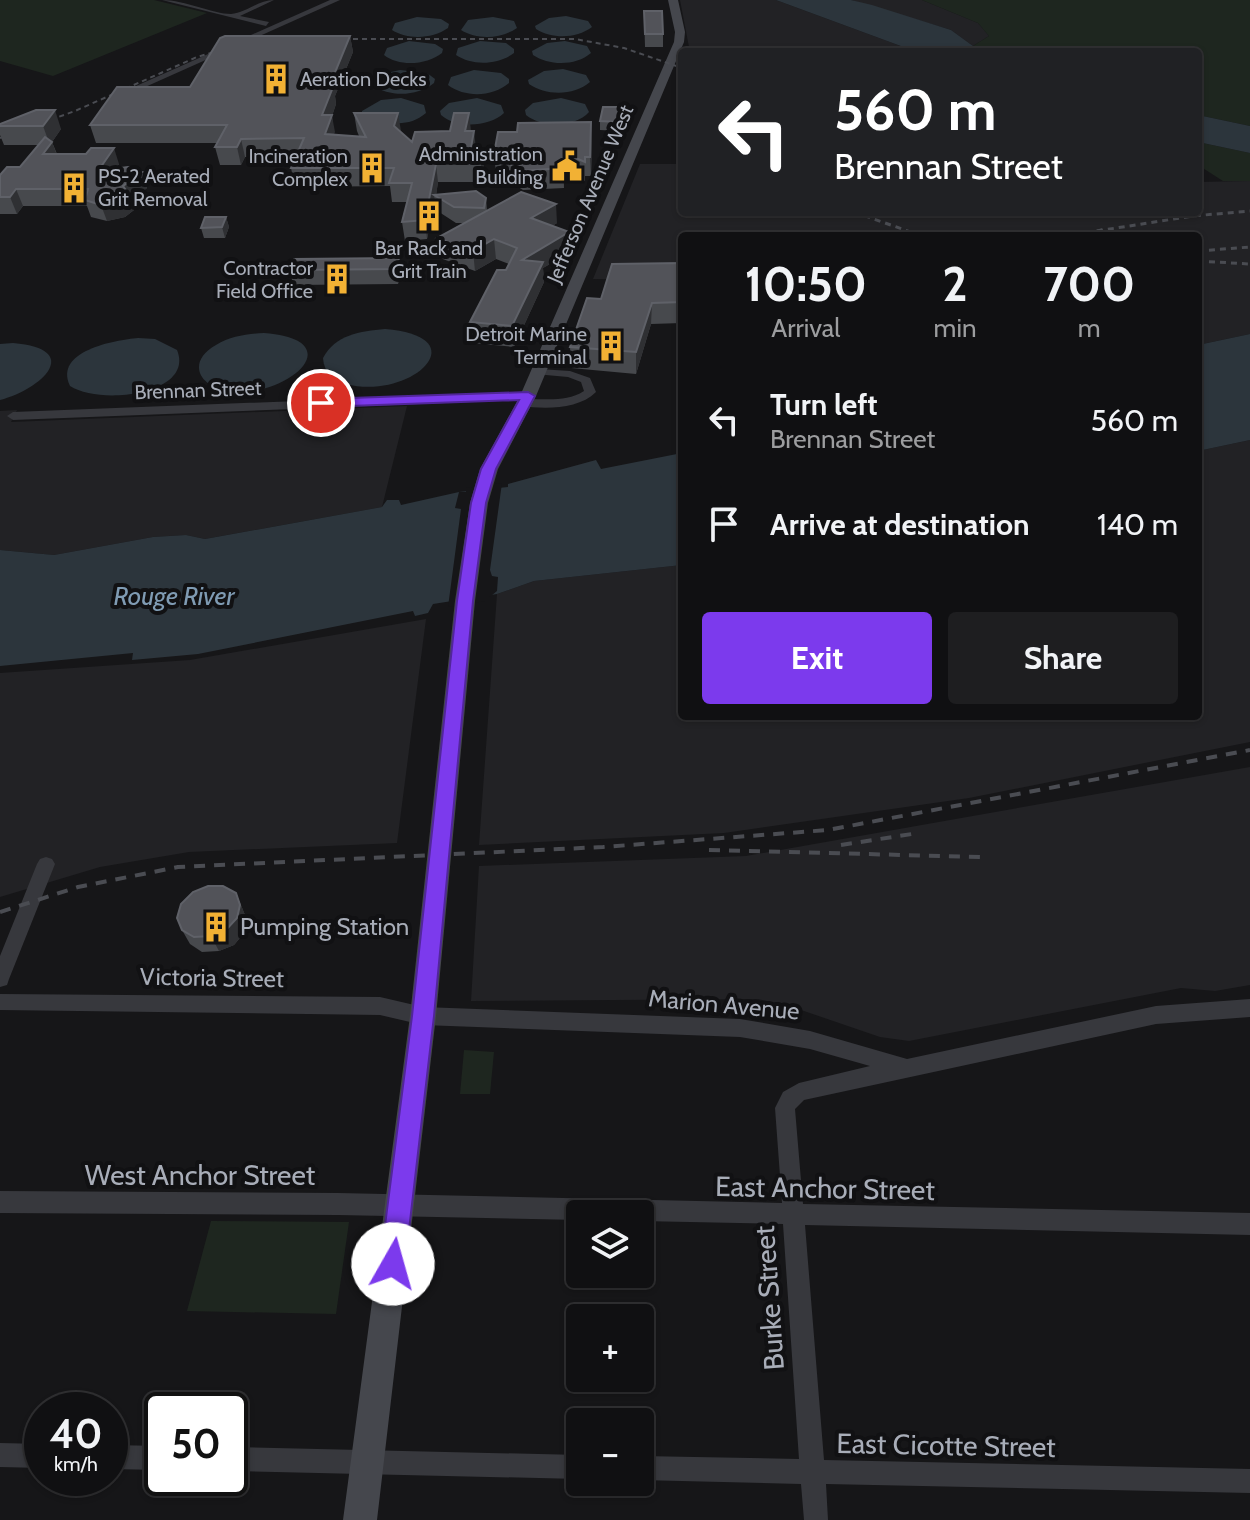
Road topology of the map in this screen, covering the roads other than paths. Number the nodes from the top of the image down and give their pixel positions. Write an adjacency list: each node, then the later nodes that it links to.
1 (270, 0): 5 (street)
2 (336, 0): 7 (street)
3 (673, 0): 8 (main road, Jefferson Avenue West)
4 (171, 1): 5 (street)
5 (233, 16): 6 (street)
6 (266, 24)
7 (122, 94)
8 (539, 372): 9 (main road, Jefferson Avenue West); 9 (street, Brennan Street)
9 (526, 400): 10 (street, Brennan Street); 15 (main road, Jefferson Avenue West)
10 (13, 416)
11 (46, 864): 12 (street)
12 (0, 979)
13 (0, 1002): 15 (street, Victoria Street)
14 (1250, 1008): 16 (street, Marion Avenue)
15 (423, 1016): 16 (street, Marion Avenue); 18 (main road, Jefferson Avenue West)
16 (907, 1068): 19 (street, Burke Street)
17 (0, 1202): 18 (street, West Anchor Street)
18 (400, 1207): 19 (street, East Anchor Street); 24 (main road, Jefferson Avenue West)
19 (793, 1215): 20 (street, East Anchor Street); 27 (street, Burke Street)
20 (1250, 1224)
21 (0, 1455): 22 (street)
22 (24, 1456)
23 (248, 1459): 24 (street)
24 (368, 1462): 25 (street); 29 (main road, Jefferson Avenue West)
25 (566, 1467)
26 (654, 1468): 27 (street, East Cicotte Street)
27 (812, 1472): 28 (street, East Cicotte Street); 30 (street, Burke Street)
28 (1250, 1481)
29 (360, 1520)
30 (816, 1520)

